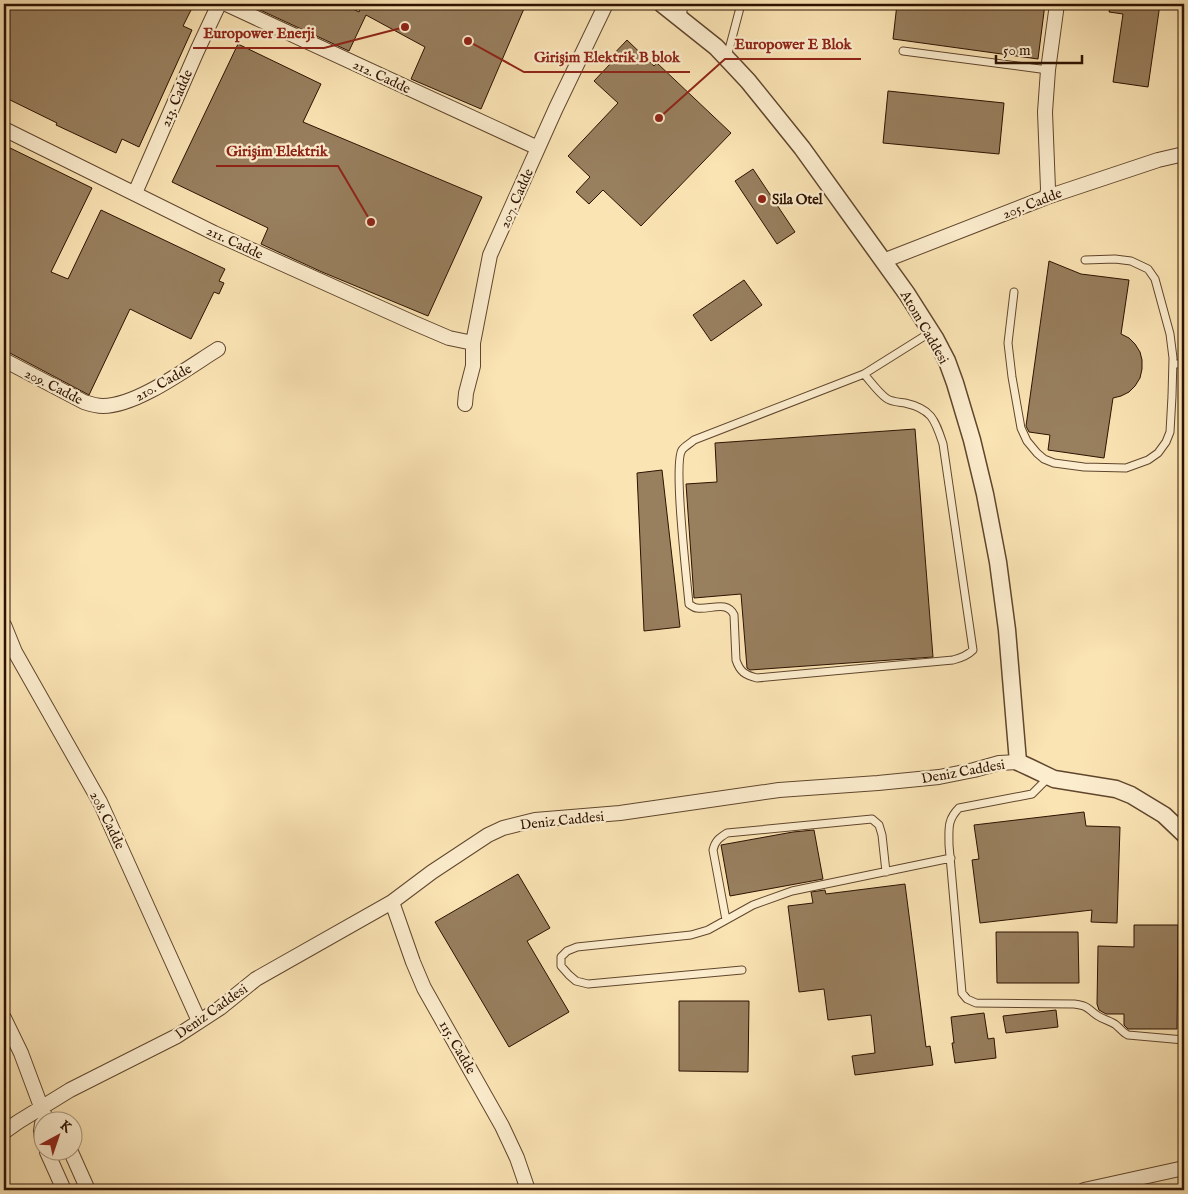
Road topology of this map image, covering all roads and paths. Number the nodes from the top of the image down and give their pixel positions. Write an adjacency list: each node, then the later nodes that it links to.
1 (219, 4): 14 (street, 213. Cadde)
2 (226, 4): 12 (street, 212. Cadde)
3 (606, 4): 12 (street, 207. Cadde)
4 (662, 4): 7 (street, Atom Caddesi)
5 (741, 4): 9 (lane)
6 (1057, 4): 10 (street)
7 (683, 12): 9 (street, Atom Caddesi)
8 (903, 51): 10 (lane)
9 (726, 58): 17 (street, Atom Caddesi)
10 (1048, 70): 15 (street)
11 (4, 128): 14 (street, 211. Cadde)
12 (538, 148): 20 (street, 207. Cadde)
13 (1184, 154): 15 (street, 205. Cadde)
14 (136, 193): 20 (street, 211. Cadde)
15 (1047, 197): 17 (street, 205. Cadde)
16 (1085, 260): 23 (lane)
17 (883, 261): 19 (street, Atom Caddesi)
18 (1014, 292): 23 (lane)
19 (931, 332): 25 (lane); 30 (street, Atom Caddesi)
20 (473, 343): 26 (street, 207. Cadde)
21 (218, 349): 27 (street, 210. Cadde)
22 (4, 360): 27 (street, 209. Cadde)
23 (1173, 364): 24 (lane)
24 (1184, 364)
25 (864, 374): 25 (lane)
26 (465, 404)
27 (105, 406)
28 (4, 625): 29 (street, 208. Cadde)
29 (9, 655): 39 (street, 208. Cadde)
30 (1018, 762): 31 (street, Deniz Caddesi); 35 (street, Deniz Caddesi)
31 (1048, 777): 32 (street, Deniz Caddesi); 33 (lane)
32 (1184, 834)
33 (951, 858): 34 (lane); 40 (lane)
34 (886, 872): 36 (lane); 36 (lane)
35 (392, 902): 39 (street, Deniz Caddesi); 51 (street, 115. Cadde)
36 (726, 920): 37 (lane)
37 (742, 970)
38 (4, 1018): 41 (street)
39 (199, 1022): 42 (street, Deniz Caddesi)
40 (1184, 1040)
41 (42, 1112)
42 (51, 1112)
43 (32, 1123): 44 (street, Deniz Caddesi)
44 (4, 1132)
45 (52, 1162): 49 (street)
46 (75, 1162): 50 (street)
47 (1184, 1168): 48 (street)
48 (1128, 1185): 52 (street)
49 (64, 1190)
50 (88, 1190)
51 (528, 1190)
52 (1084, 1190)

